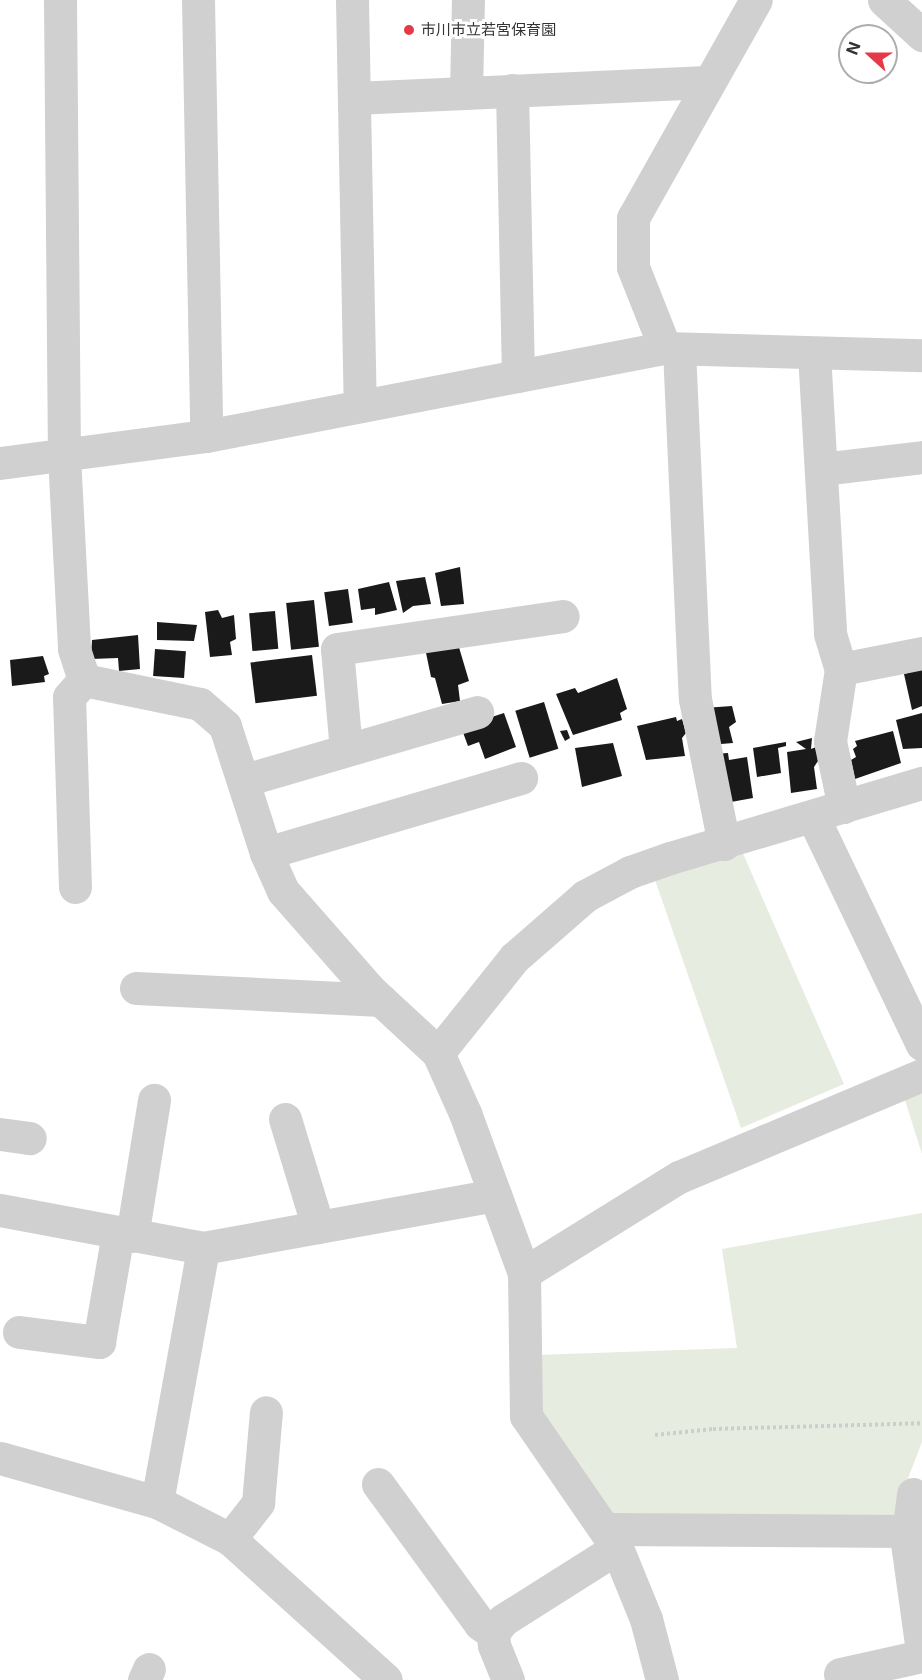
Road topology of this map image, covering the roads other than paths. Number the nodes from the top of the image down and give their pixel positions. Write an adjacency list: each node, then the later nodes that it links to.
1 (60, 0): 18 (street)
2 (198, 0): 17 (street)
3 (352, 0): 11 (street)
4 (468, 0): 10 (street)
5 (756, 0): 8 (street)
6 (884, 0): 7 (street)
7 (922, 35)
8 (707, 82): 9 (street); 12 (street)
9 (512, 90): 10 (street); 15 (street)
10 (466, 93): 11 (street)
11 (354, 98): 16 (street)
12 (672, 349): 13 (street); 15 (street); 33 (street)
13 (814, 353): 14 (street); 21 (street)
14 (922, 355)
15 (518, 376): 16 (street)
16 (360, 405): 17 (street)
17 (206, 436): 18 (street)
18 (64, 456): 20 (street); 25 (street)
19 (922, 458): 21 (street)
20 (0, 463)
21 (822, 469): 24 (street)
22 (563, 616): 27 (street)
23 (922, 653): 24 (street)
24 (841, 669): 31 (street)
25 (84, 680): 29 (street); 35 (street)
26 (477, 712): 27 (street)
27 (346, 750): 29 (street)
28 (521, 778): 34 (street)
29 (245, 780): 34 (street)
30 (922, 783): 31 (street)
31 (844, 807): 32 (street)
32 (813, 817): 33 (street); 38 (street)
33 (724, 844): 39 (street)
34 (266, 853): 37 (street)
35 (75, 887)
36 (136, 988): 37 (street)
37 (381, 999): 39 (street)
38 (922, 1044)
39 (438, 1053): 43 (street)
40 (922, 1075): 48 (street)
41 (154, 1100): 46 (street)
42 (285, 1119): 45 (street)
43 (495, 1196): 45 (street); 48 (street)
44 (0, 1210): 46 (street)
45 (318, 1227): 47 (street)
46 (125, 1234): 47 (street); 49 (street)
47 (203, 1248): 54 (street)
48 (524, 1274): 57 (street)
49 (19, 1332)
50 (266, 1412): 56 (street)
51 (0, 1458): 54 (street)
52 (378, 1484): 58 (street)
53 (913, 1494): 55 (street)
54 (157, 1502): 56 (street)
55 (908, 1531): 57 (street); 59 (street)
56 (230, 1539): 62 (street)
57 (612, 1539): 58 (street); 64 (street)
58 (493, 1633): 63 (street)
59 (922, 1651)
60 (922, 1656): 61 (street)
61 (840, 1674)
62 (386, 1680)
63 (508, 1680)
64 (662, 1680)

